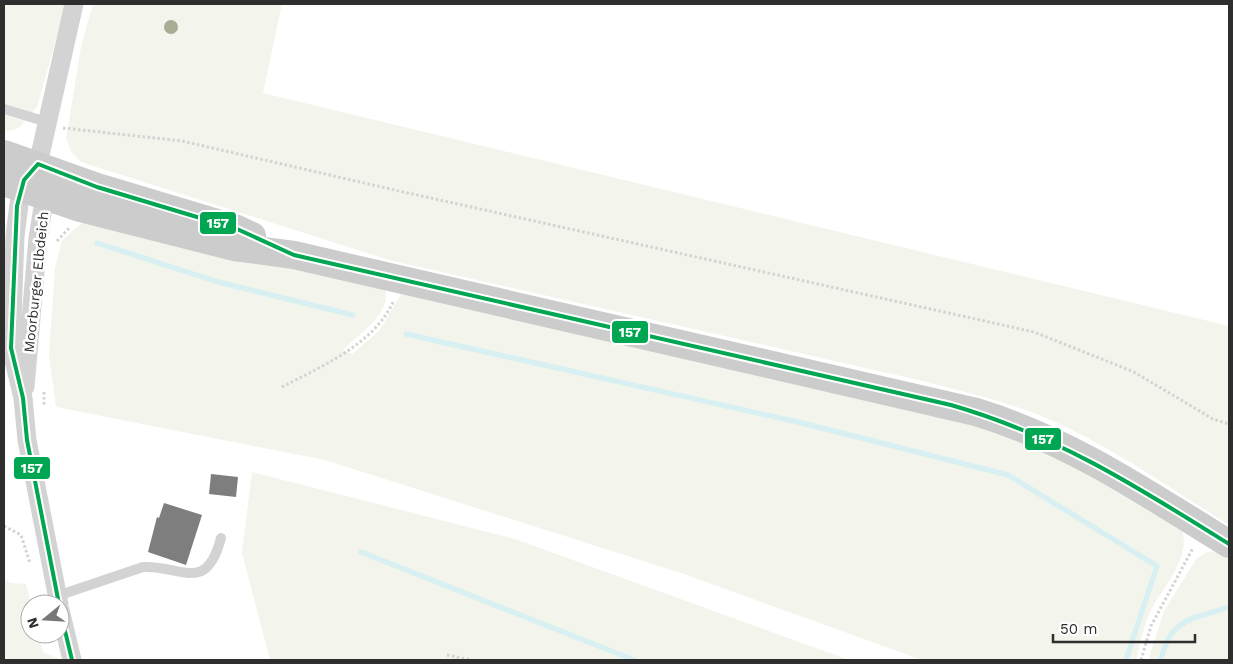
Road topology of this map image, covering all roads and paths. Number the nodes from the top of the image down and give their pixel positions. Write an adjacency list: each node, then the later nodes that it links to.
1 (74, 4): 3 (street)
2 (4, 109): 3 (lane)
3 (47, 122): 5 (street); 15 (path)
4 (4, 154): 5 (main road)
5 (38, 164): 6 (main road); 9 (main road)
6 (23, 188): 7 (main road); 13 (street, Moorburger Elbdeich); 13 (street, Moorburger Elbdeich)
7 (80, 208): 8 (path); 9 (main road)
8 (56, 244)
9 (294, 256): 10 (main road)
10 (399, 280): 12 (path); 17 (main road)
11 (44, 385): 14 (path)
12 (282, 387)
13 (23, 398): 19 (street, Moorburger Elbdeich)
14 (44, 403)
15 (1229, 424)
16 (222, 538): 20 (lane)
17 (1229, 544)
18 (1184, 564): 25 (path)
19 (56, 594)
20 (70, 598)
21 (68, 644): 23 (street, Moorburger Elbdeich)
22 (447, 655): 24 (path)
23 (72, 660)
24 (471, 660)
25 (1141, 660)

